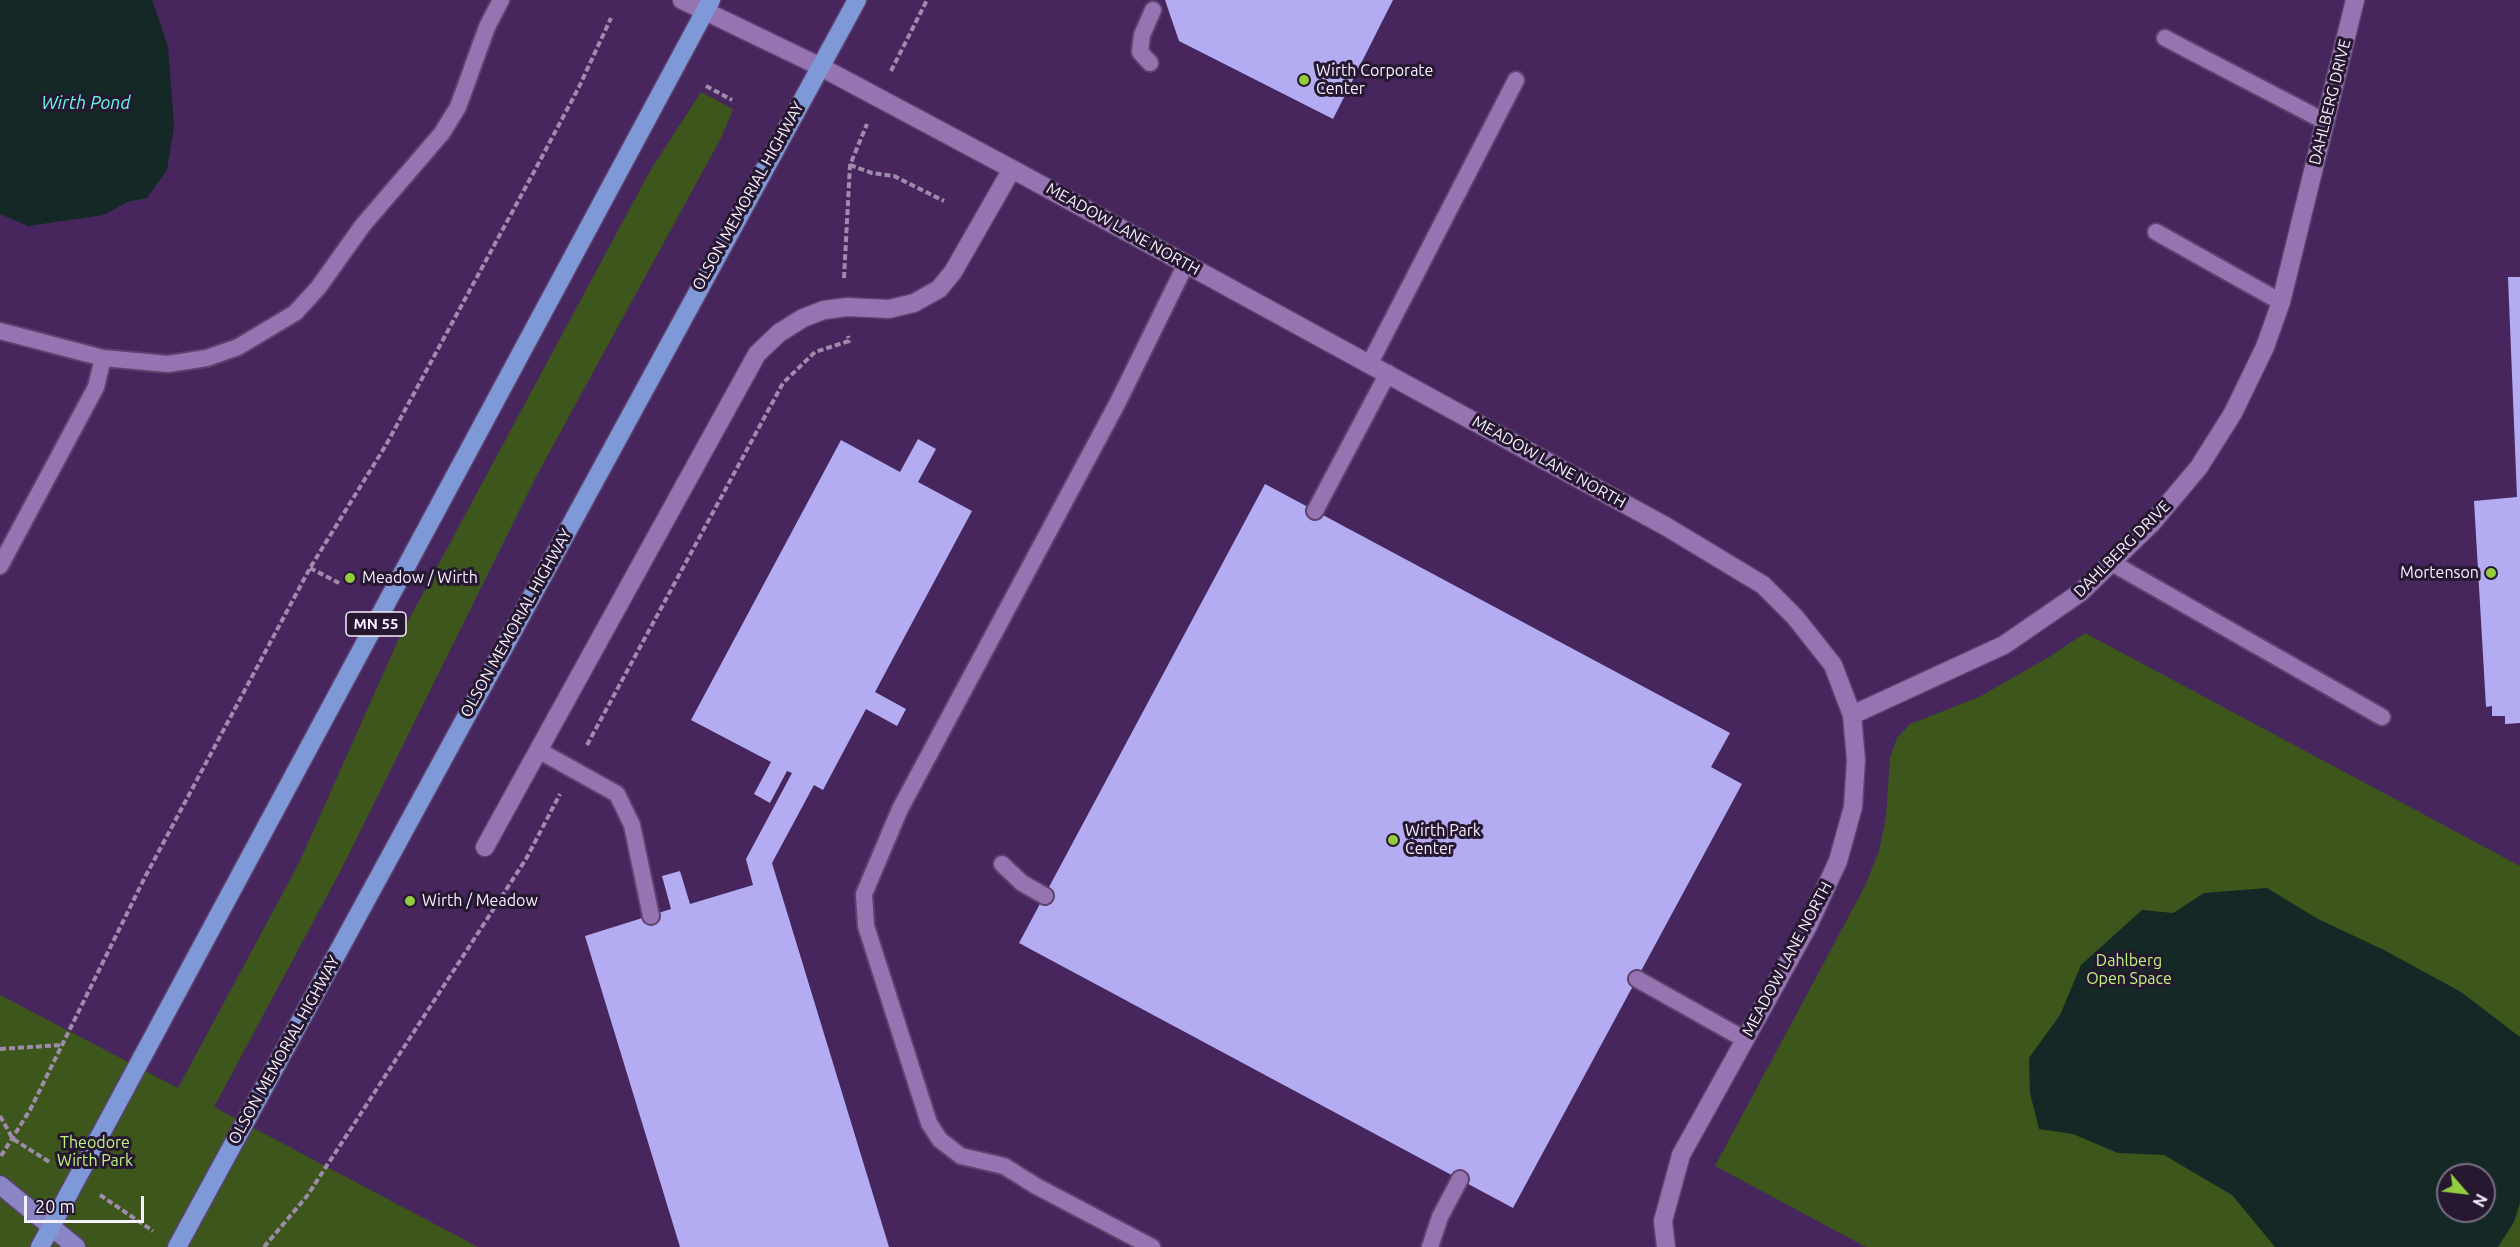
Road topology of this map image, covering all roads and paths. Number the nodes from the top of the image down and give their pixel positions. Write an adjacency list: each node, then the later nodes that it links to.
1 (501, 0): 26 (lane)
2 (681, 0): 6 (street, MEADOW LANE NORTH)
3 (857, 0): 11 (main road, OLSON MEMORIAL HIGHWAY)
4 (927, 0): 14 (path)
5 (2355, 0): 16 (street, DAHLBERG DRIVE)
6 (708, 6): 11 (street, MEADOW LANE NORTH); 50 (main road, MN 55)
7 (1153, 10): 10 (lane)
8 (611, 18): 32 (path)
9 (2165, 38): 16 (lane)
10 (1150, 63)
11 (819, 66): 14 (street, MEADOW LANE NORTH); 53 (main road, OLSON MEMORIAL HIGHWAY)
12 (1516, 80): 27 (lane)
13 (706, 86): 15 (path)
14 (879, 98): 17 (path); 18 (street, MEADOW LANE NORTH)
15 (732, 100)
16 (2326, 122): 22 (street, DAHLBERG DRIVE)
17 (850, 165): 19 (path); 23 (path)
18 (1012, 169): 21 (street, MEADOW LANE NORTH); 23 (street)
19 (944, 201)
20 (2156, 232): 22 (lane)
21 (1186, 264): 27 (street, MEADOW LANE NORTH); 54 (lane)
22 (2281, 302): 30 (street, DAHLBERG DRIVE)
23 (847, 307): 25 (path); 36 (street)
24 (0, 331): 26 (lane)
25 (849, 342)
26 (103, 358): 31 (lane)
27 (1370, 363): 28 (street, MEADOW LANE NORTH)
28 (1388, 373): 29 (lane); 34 (street, MEADOW LANE NORTH)
29 (1315, 511)
30 (2112, 563): 34 (street, DAHLBERG DRIVE); 35 (lane)
31 (0, 566)
32 (310, 568): 33 (path); 43 (path)
33 (339, 583)
34 (1852, 715): 42 (street, MEADOW LANE NORTH)
35 (2382, 717)
36 (538, 750): 37 (street); 40 (lane)
37 (485, 848)
38 (1002, 864): 39 (lane)
39 (1045, 896)
40 (651, 916)
41 (1637, 979): 42 (lane)
42 (1744, 1039): 56 (street, MEADOW LANE NORTH)
43 (62, 1045): 44 (path); 46 (path)
44 (0, 1049)
45 (0, 1116): 46 (path)
46 (13, 1139): 47 (path)
47 (0, 1157)
48 (1460, 1179): 55 (lane)
49 (0, 1185): 50 (street)
50 (51, 1227): 51 (main road, MN 55); 52 (street)
51 (40, 1247)
52 (76, 1247)
53 (177, 1247)
54 (1152, 1247)
55 (1430, 1247)
56 (1666, 1247)

